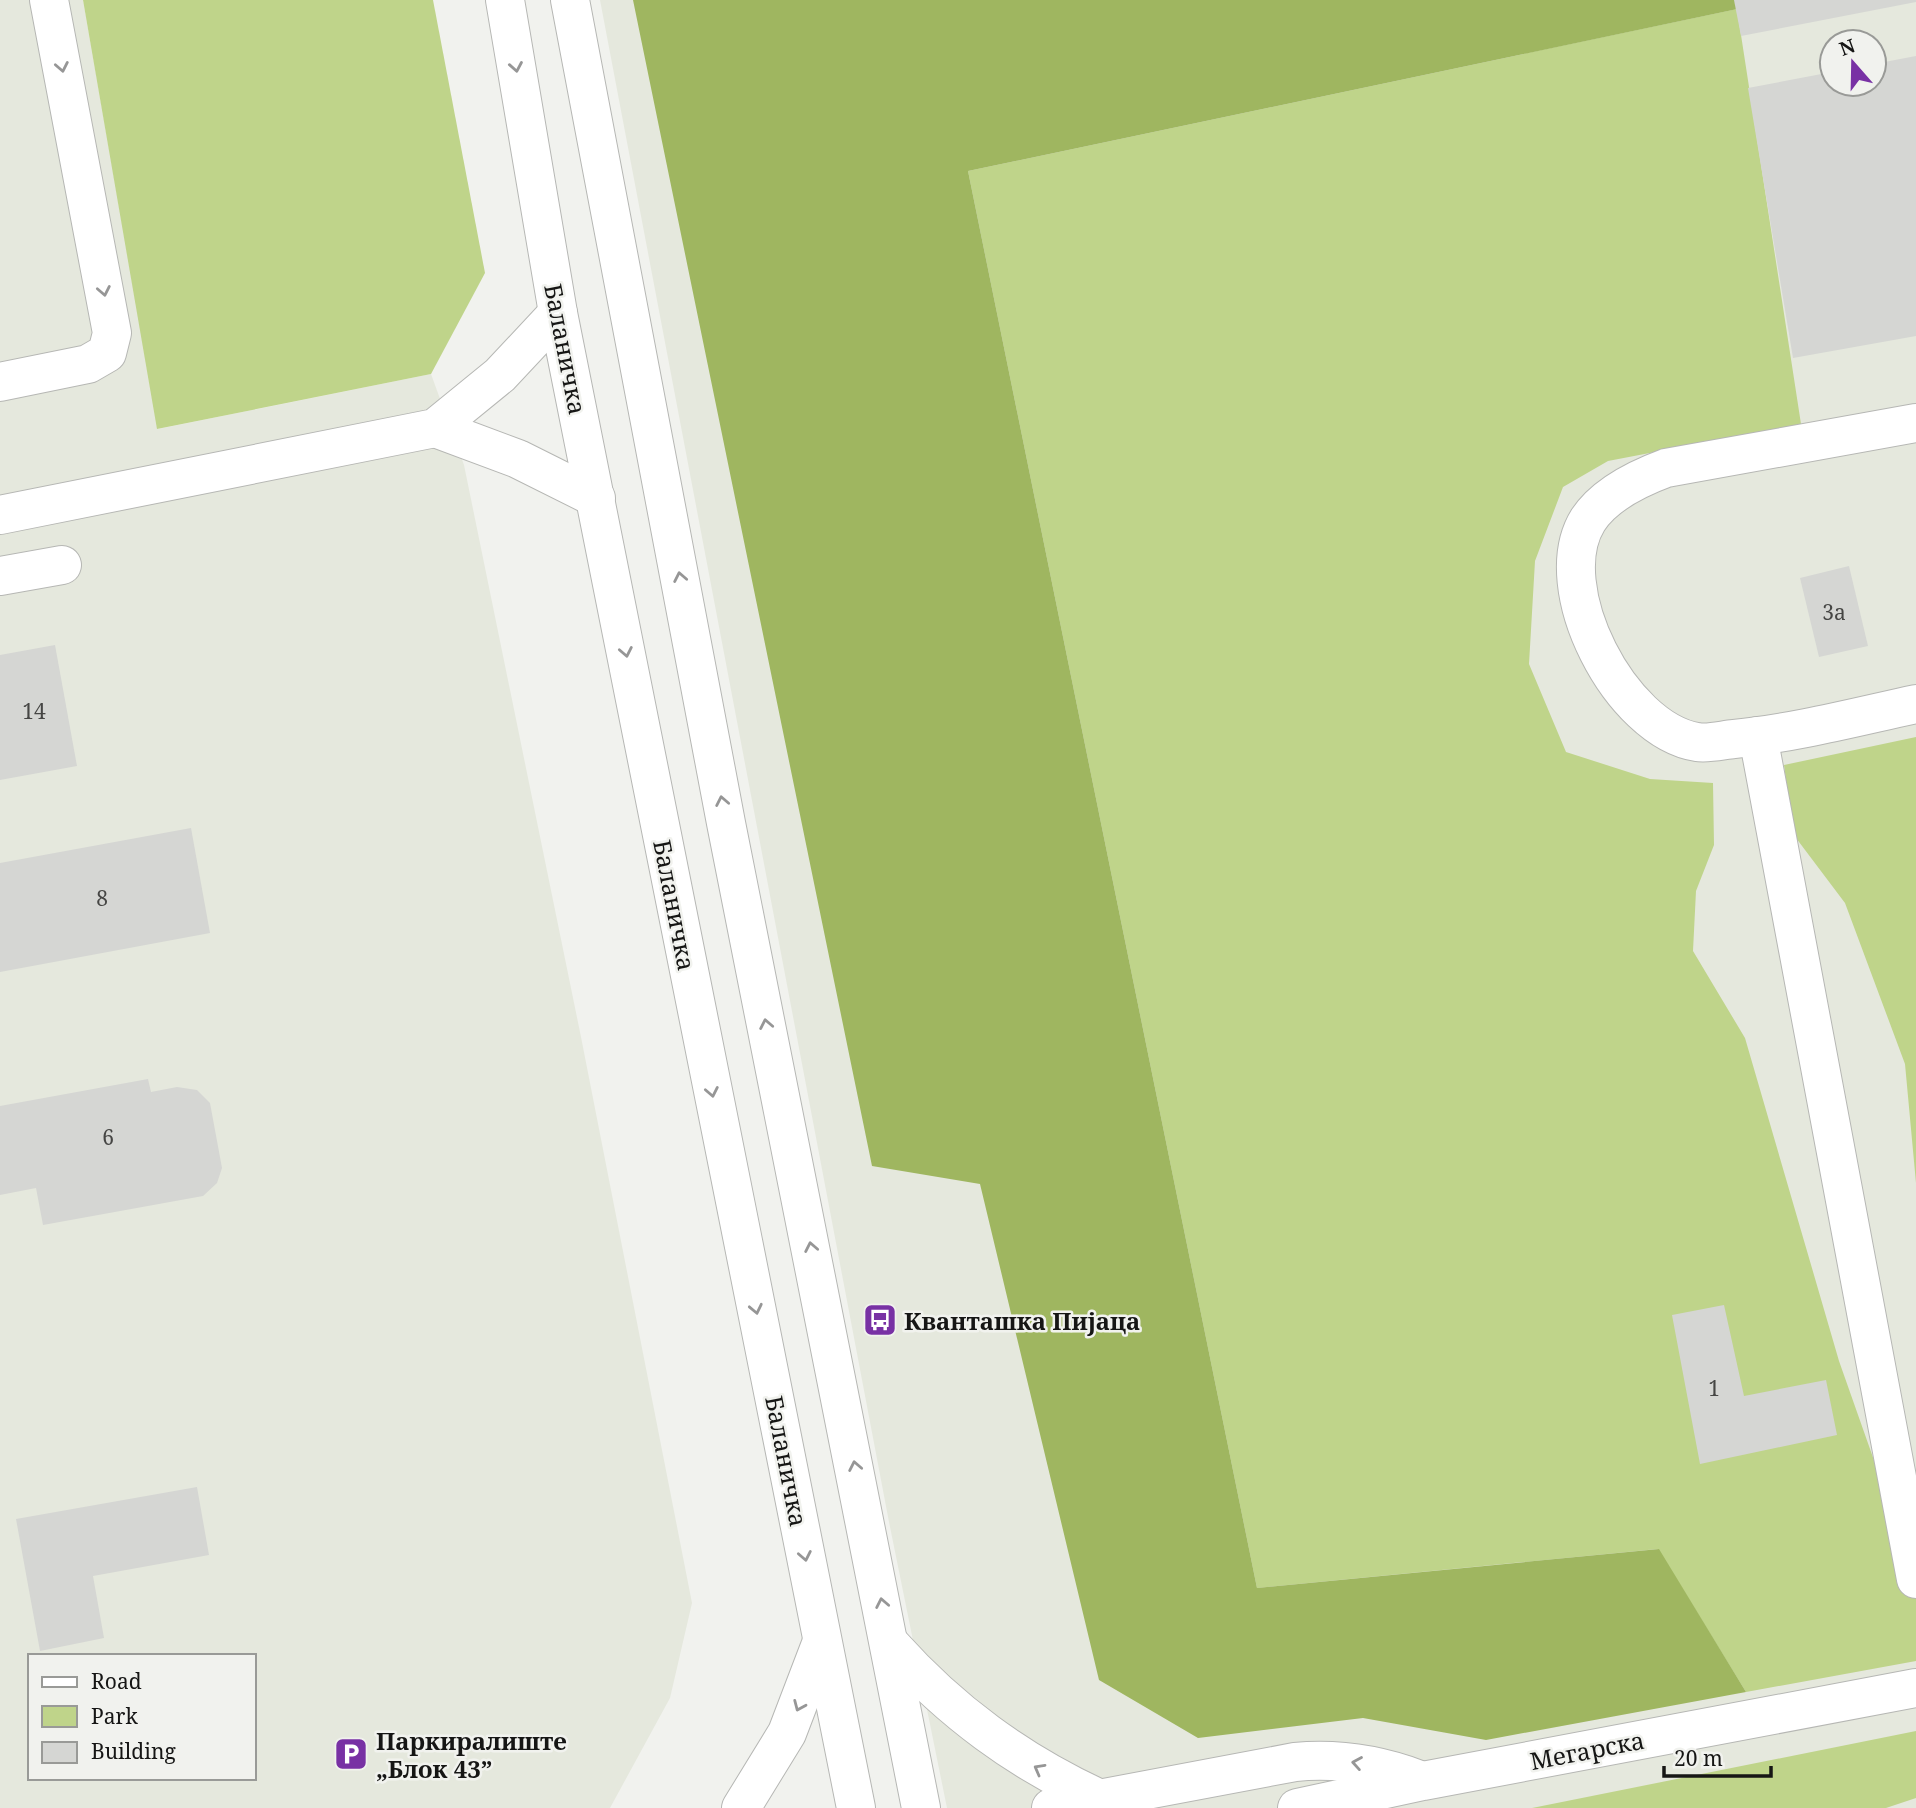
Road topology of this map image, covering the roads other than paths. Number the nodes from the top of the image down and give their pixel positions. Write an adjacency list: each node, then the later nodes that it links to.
1 (49, 0): 5 (main road, one-way to 5)
2 (505, 0): 4 (main road, Баланичка, one-way to 4)
3 (570, 0): 16 (main road, one-way to 3)
4 (558, 313): 7 (main road); 8 (main road, Баланичка)
5 (0, 382)
6 (1916, 423): 13 (main road)
7 (435, 428): 8 (main road); 9 (main road)
8 (596, 498): 15 (main road, Баланичка, one-way to 15)
9 (0, 515)
10 (62, 565): 11 (main road)
11 (0, 576)
12 (1916, 704): 13 (main road)
13 (1758, 737): 14 (main road)
14 (1916, 1579)
15 (822, 1642): 20 (main road, one-way to 20); 21 (main road, Баланичка)
16 (891, 1645): 19 (main road, one-way to 16); 22 (main road)
17 (1916, 1688): 18 (main road, Мегарска)
18 (1423, 1781): 19 (main road, one-way to 19); 24 (main road, Мегарска)
19 (1100, 1800): 23 (main road)
20 (741, 1808)
21 (856, 1808)
22 (921, 1808)
23 (1051, 1808)
24 (1297, 1808)

